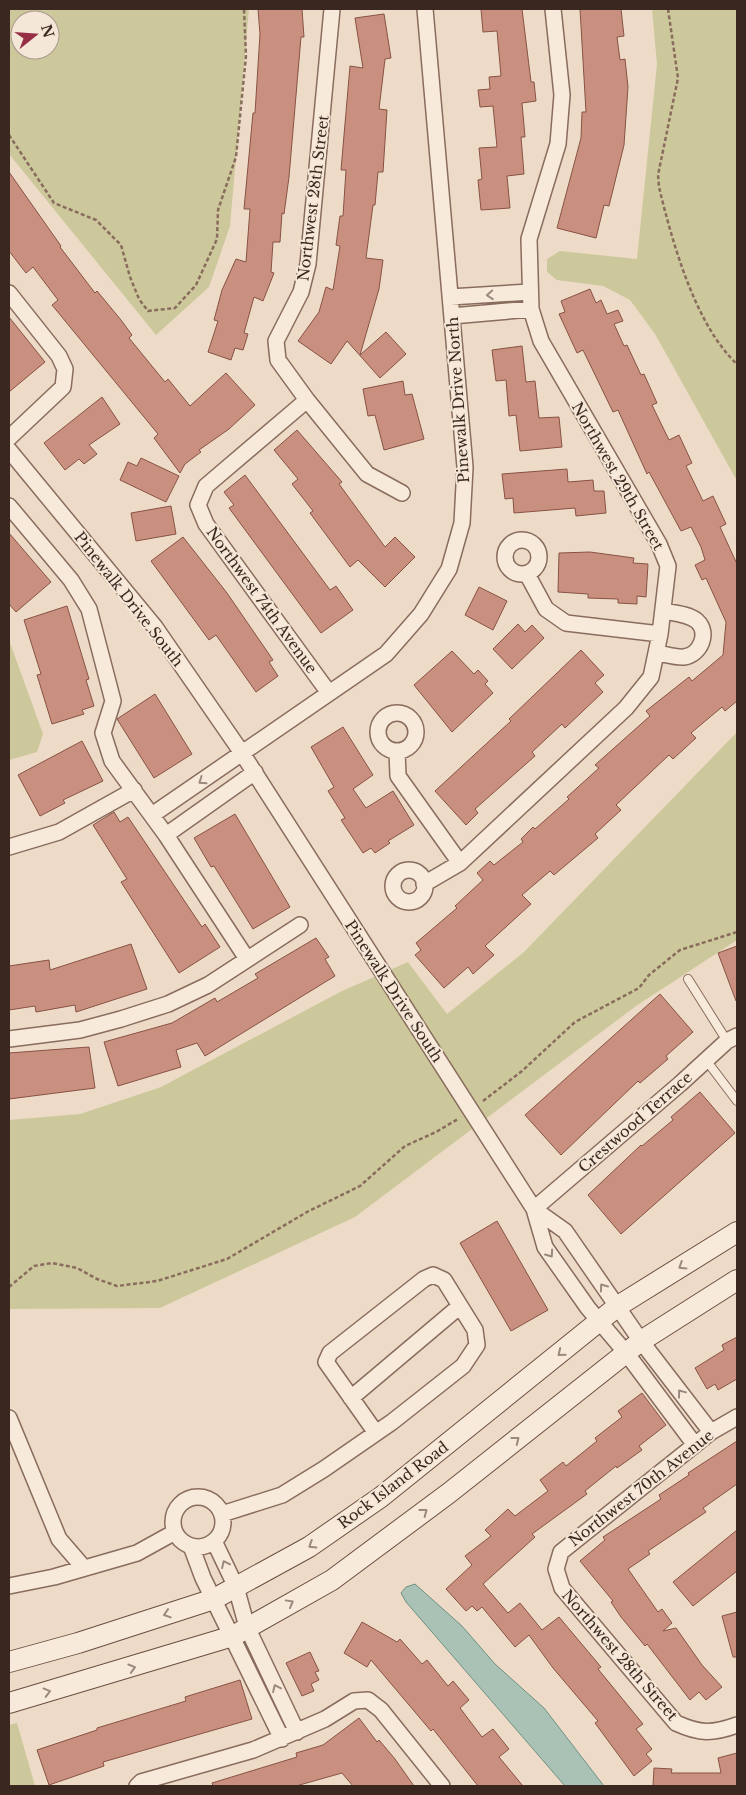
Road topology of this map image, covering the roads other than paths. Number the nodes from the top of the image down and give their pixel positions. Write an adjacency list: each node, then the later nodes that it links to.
1 (332, 9): 9 (street, Northwest 28th Street)
2 (425, 9): 6 (street, Pinewalk Drive North)
3 (553, 9): 4 (street, Northwest 29th Street)
4 (530, 292): 6 (street, one-way to 6); 7 (street, Northwest 29th Street)
5 (9, 293): 10 (street)
6 (450, 297): 8 (street, Pinewalk Drive North)
7 (531, 309): 8 (street); 15 (street, Northwest 29th Street)
8 (452, 316): 18 (street, Pinewalk Drive North)
9 (307, 400): 12 (street, Northwest 28th Street); 18 (street, Northwest 74th Avenue)
10 (9, 438)
11 (9, 450): 20 (street, Pinewalk Drive South)
12 (402, 493)
13 (9, 506): 22 (street)
14 (527, 574): 16 (street)
15 (663, 611): 16 (street, Northwest 29th Street); 17 (street)
16 (660, 634): 17 (street, Northwest 29th Street)
17 (657, 653): 26 (street, Northwest 29th Street)
18 (329, 693): 20 (street, Pinewalk Drive North)
19 (397, 751): 26 (street)
20 (242, 753): 21 (street, Pinewalk Drive South); 23 (street, one-way to 23)
21 (255, 772): 24 (street); 35 (street, Pinewalk Drive South)
22 (134, 790): 23 (street); 25 (street)
23 (152, 815): 24 (street)
24 (166, 835): 29 (street)
25 (9, 847)
26 (460, 863): 27 (street, Northwest 29th Street)
27 (424, 884)
28 (300, 925): 29 (street)
29 (247, 959): 32 (street)
30 (688, 979): 31 (lane)
31 (732, 1038): 33 (street, Crestwood Terrace)
32 (9, 1039)
33 (706, 1060): 34 (lane); 35 (street, Crestwood Terrace)
34 (737, 1101)
35 (534, 1208): 39 (street, Pinewalk Drive South, one-way to 35); 40 (street, Pinewalk Drive South, one-way to 40)
36 (737, 1232): 39 (main road, Rock Island Road, one-way to 39)
37 (737, 1280): 41 (main road)
38 (460, 1306): 42 (street); 42 (street); 46 (street)
39 (618, 1306): 40 (main road, Rock Island Road); 41 (street, Pinewalk Drive South)
40 (600, 1322): 41 (street, Pinewalk Drive South); 55 (main road, Rock Island Road, one-way to 55)
41 (634, 1347): 45 (street, one-way to 41); 47 (street); 57 (main road, one-way to 41)
42 (350, 1398): 46 (street)
43 (737, 1417): 45 (street, Northwest 70th Avenue)
44 (9, 1418): 52 (street)
45 (711, 1432): 47 (street, Northwest 70th Avenue)
46 (376, 1433): 48 (street)
47 (695, 1445): 53 (street, Northwest 70th Avenue)
48 (222, 1514): 49 (street); 50 (street)
49 (175, 1532): 51 (street); 52 (street)
50 (214, 1541): 51 (street); 55 (street, one-way to 50)
51 (191, 1546): 56 (street)
52 (84, 1568): 54 (street)
53 (556, 1568): 60 (street, Northwest 28th Street)
54 (9, 1586)
55 (236, 1587): 56 (main road, Rock Island Road); 57 (street)
56 (214, 1599): 57 (street); 58 (main road, Rock Island Road, one-way to 58)
57 (240, 1632): 59 (main road, one-way to 57); 61 (street, one-way to 57); 62 (street)
58 (9, 1662)
59 (9, 1703)
60 (737, 1725)
61 (297, 1732): 62 (street); 64 (street)
62 (282, 1739): 63 (street)
63 (137, 1786)
64 (442, 1786)

